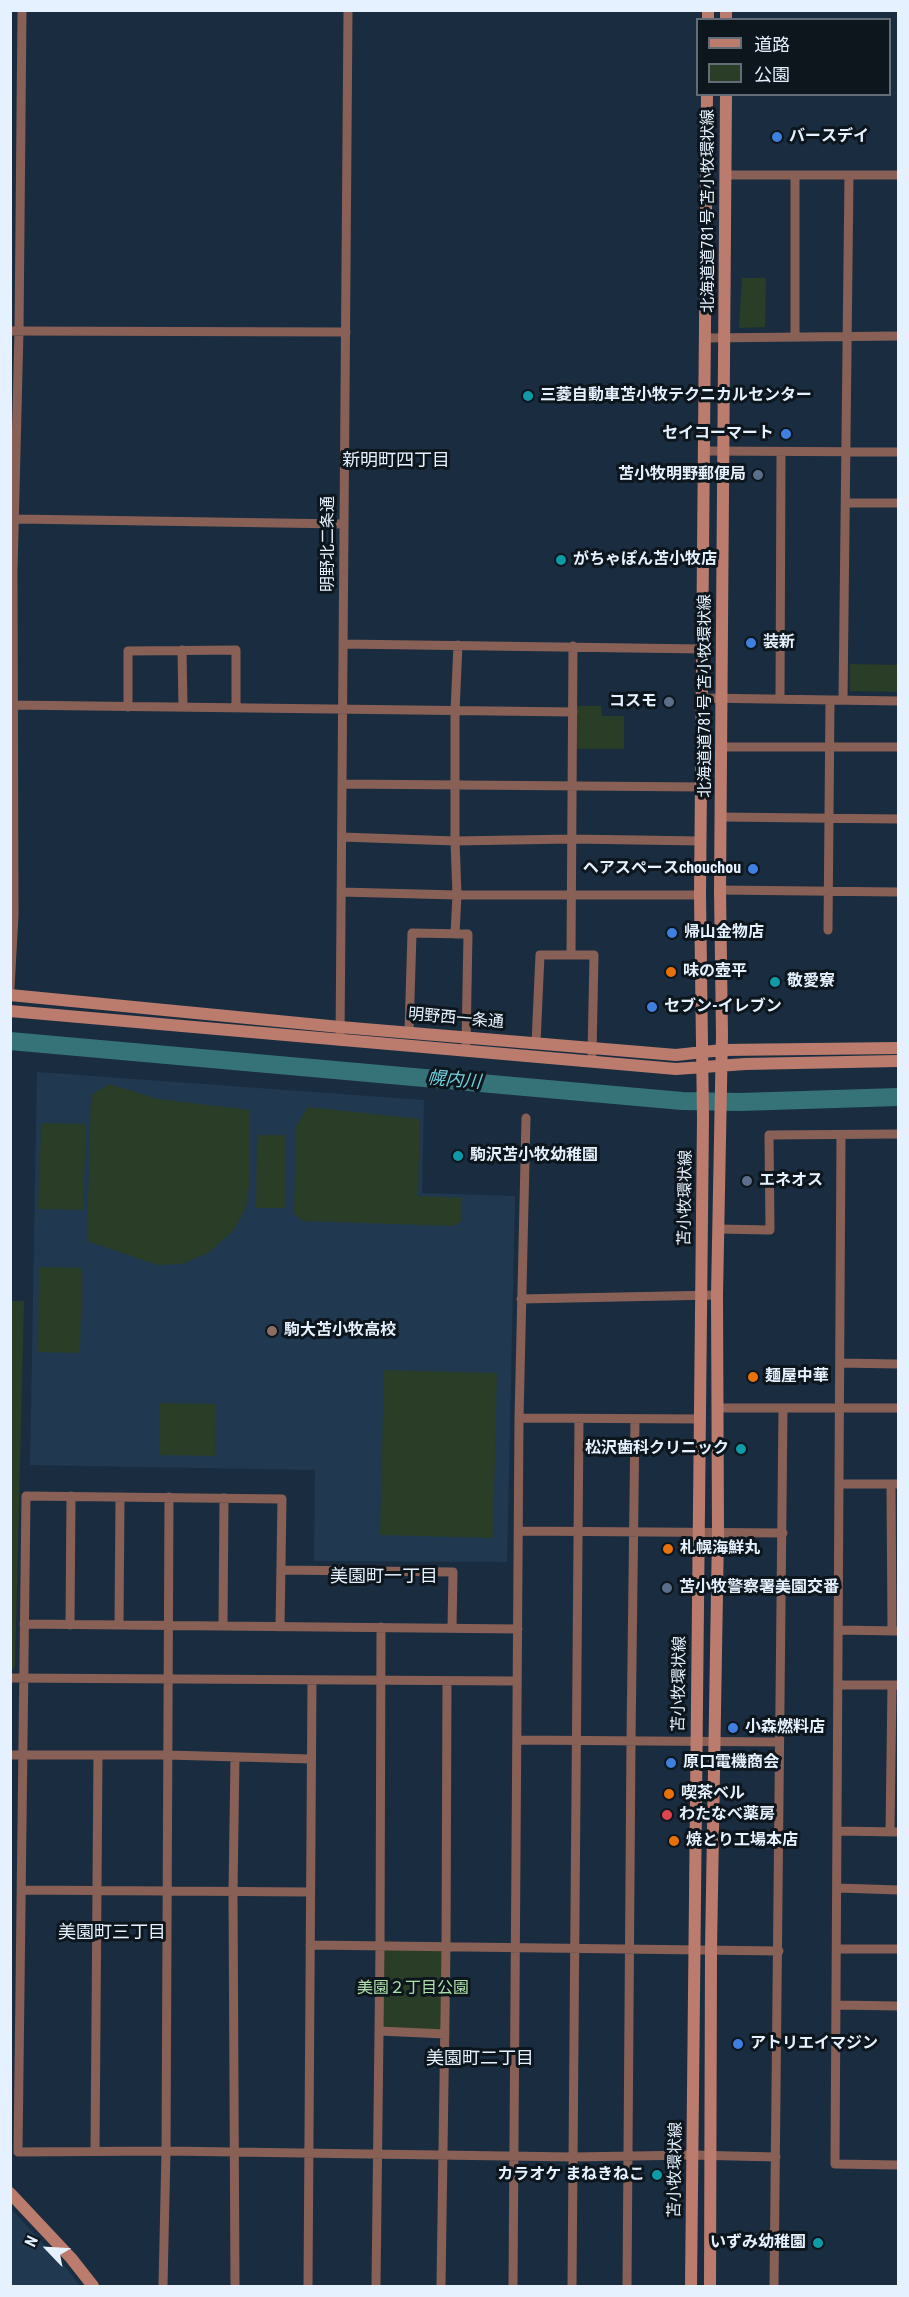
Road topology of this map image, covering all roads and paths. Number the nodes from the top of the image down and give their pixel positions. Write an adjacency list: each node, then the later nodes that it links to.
1 (22, 10): 9 (street)
2 (348, 10): 10 (street, 明野北二条通)
3 (707, 96): 14 (main road, 北海道道781号 苫小牧環状線)
4 (726, 96): 5 (main road, 北海道道781号 苫小牧環状線)
5 (726, 175): 6 (street); 15 (main road, 北海道道781号 苫小牧環状線)
6 (795, 175): 7 (street); 13 (street)
7 (849, 175): 8 (street); 11 (street)
8 (898, 175)
9 (15, 331): 10 (street); 23 (street)
10 (346, 332): 24 (street, 明野北二条通)
11 (849, 335): 12 (street); 13 (street); 19 (street)
12 (898, 336)
13 (795, 337): 15 (street)
14 (706, 338): 15 (street); 16 (main road, 北海道道781号 苫小牧環状線)
15 (726, 339): 17 (main road, 北海道道781号 苫小牧環状線)
16 (705, 451): 17 (street); 30 (main road, 北海道道781号 苫小牧環状線)
17 (725, 452): 18 (street); 33 (main road, 北海道道781号 苫小牧環状線)
18 (781, 452): 19 (street); 34 (street)
19 (846, 452): 20 (street); 21 (street)
20 (898, 452)
21 (846, 503): 22 (street); 36 (street)
22 (898, 503)
23 (16, 519): 24 (street); 25 (street)
24 (344, 524): 27 (street, 明野北二条通)
25 (12, 570): 26 (street)
26 (12, 642): 38 (street)
27 (344, 644): 28 (street); 42 (street, 明野北二条通)
28 (458, 645): 29 (street); 43 (street)
29 (573, 646): 30 (street); 44 (street)
30 (702, 649): 32 (main road, 北海道道781号 苫小牧環状線)
31 (182, 651): 39 (street); 40 (street); 41 (street)
32 (702, 698): 33 (street); 50 (main road, 北海道道781号 苫小牧環状線)
33 (722, 699): 34 (street); 46 (main road, 北海道道781号 苫小牧環状線)
34 (780, 699): 35 (street)
35 (830, 700): 36 (street); 45 (street)
36 (843, 700): 37 (street)
37 (898, 701)
38 (12, 705): 39 (street); 66 (street)
39 (128, 707): 40 (street)
40 (183, 707): 41 (street)
41 (236, 708): 42 (street)
42 (344, 709): 43 (street); 48 (street, 明野北二条通)
43 (455, 711): 44 (street); 49 (street)
44 (573, 712): 51 (street)
45 (829, 746): 46 (street); 47 (street); 53 (street)
46 (723, 747): 52 (main road, 北海道道781号 苫小牧環状線)
47 (898, 747)
48 (343, 784): 49 (street); 55 (street, 明野北二条通)
49 (456, 786): 51 (street); 57 (street)
50 (701, 787): 51 (street); 58 (main road, 北海道道781号 苫小牧環状線)
51 (573, 788): 56 (street)
52 (722, 817): 53 (street); 59 (main road, 北海道道781号 苫小牧環状線)
53 (828, 819): 54 (street); 61 (street)
54 (898, 819)
55 (342, 837): 57 (street); 60 (street, 明野北二条通)
56 (573, 839): 57 (street); 58 (street); 63 (street)
57 (455, 841): 64 (street)
58 (700, 841): 65 (main road, 北海道道781号 苫小牧環状線)
59 (720, 890): 61 (street); 80 (main road, 北海道道781号 苫小牧環状線)
60 (341, 892): 64 (street); 73 (street, 明野北二条通)
61 (828, 892): 62 (street); 67 (street)
62 (898, 892)
63 (572, 894): 64 (street); 65 (street); 69 (street)
64 (457, 895): 68 (street)
65 (700, 895): 81 (main road, 北海道道781号 苫小牧環状線)
66 (12, 914): 70 (street)
67 (828, 930)
68 (455, 934): 74 (street); 75 (street)
69 (571, 955): 77 (street); 78 (street)
70 (11, 986)
71 (10, 995): 73 (main road, 明野西一条通)
72 (10, 1011): 76 (main road, 明野西一条通)
73 (340, 1027): 74 (main road, 明野西一条通); 76 (street, 明野北二条通)
74 (409, 1032): 75 (main road, 明野西一条通)
75 (467, 1038): 77 (main road, 明野西一条通); 82 (street)
76 (340, 1041): 82 (main road, 明野西一条通)
77 (536, 1043): 78 (main road, 明野西一条通)
78 (592, 1048): 81 (main road, 明野西一条通); 84 (street)
79 (898, 1048): 80 (main road, 明野西一条通)
80 (722, 1050): 81 (main road, 明野西一条通); 85 (main road, 北海道道781号 苫小牧環状線)
81 (703, 1051): 86 (main road, 北海道道781号 苫小牧環状線)
82 (466, 1052): 84 (main road, 明野西一条通)
83 (898, 1061): 85 (main road, 明野西一条通)
84 (591, 1063): 86 (main road, 明野西一条通)
85 (722, 1066): 86 (main road, 明野西一条通); 88 (main road, 北海道道781号 苫小牧環状線)
86 (703, 1068): 87 (main road, 北海道道781号 苫小牧環状線)
87 (703, 1082): 94 (main road, 苫小牧環状線)
88 (722, 1083): 92 (main road, 苫小牧環状線)
89 (526, 1118): 95 (street)
90 (898, 1134): 91 (street)
91 (841, 1135): 92 (street); 96 (street)
92 (718, 1229): 93 (main road, 苫小牧環状線)
93 (717, 1295): 94 (street); 98 (main road, 苫小牧環状線)
94 (701, 1296): 95 (street); 105 (main road, 苫小牧環状線)
95 (521, 1299): 102 (street)
96 (840, 1363): 97 (street); 100 (street)
97 (898, 1365)
98 (719, 1408): 99 (street); 116 (main road, 苫小牧環状線)
99 (783, 1408): 100 (street); 117 (street)
100 (839, 1408): 101 (street); 106 (street)
101 (898, 1408)
102 (519, 1418): 103 (street); 113 (street)
103 (579, 1419): 104 (street); 112 (street)
104 (636, 1419): 105 (street); 114 (street)
105 (700, 1419): 115 (main road, 苫小牧環状線)
106 (839, 1484): 107 (street); 128 (street)
107 (895, 1484): 129 (street)
108 (71, 1496): 109 (street); 119 (street); 120 (street)
109 (120, 1497): 110 (street); 121 (street)
110 (169, 1497): 111 (street); 122 (street)
111 (224, 1498): 118 (street); 123 (street)
112 (579, 1531): 113 (street); 114 (street); 140 (street)
113 (519, 1532): 127 (street)
114 (634, 1532): 115 (street); 142 (street)
115 (699, 1532): 116 (street); 143 (main road, 苫小牧環状線)
116 (718, 1533): 117 (street); 141 (main road, 苫小牧環状線)
117 (783, 1533): 144 (street)
118 (281, 1570): 124 (street); 126 (street)
119 (24, 1624): 120 (street); 131 (street)
120 (70, 1624): 121 (street)
121 (119, 1625): 122 (street)
122 (168, 1626): 123 (street); 132 (street)
123 (223, 1626): 124 (street)
124 (280, 1627): 125 (street)
125 (381, 1627): 126 (street); 134 (street)
126 (452, 1628): 127 (street)
127 (518, 1629): 136 (street)
128 (839, 1630): 129 (street); 137 (street)
129 (895, 1631)
130 (10, 1678): 131 (street)
131 (23, 1678): 132 (street); 148 (street)
132 (168, 1679): 133 (street); 147 (street)
133 (312, 1680): 134 (street); 150 (street)
134 (381, 1681): 135 (street); 161 (street)
135 (447, 1682): 136 (street); 162 (street)
136 (517, 1682): 139 (street)
137 (838, 1685): 138 (street); 151 (street)
138 (895, 1685): 152 (street)
139 (518, 1740): 140 (street); 163 (street)
140 (577, 1740): 142 (street); 164 (street)
141 (714, 1740): 143 (street); 144 (street); 169 (main road, 苫小牧環状線)
142 (631, 1741): 143 (street); 167 (street)
143 (696, 1741): 168 (main road, 苫小牧環状線)
144 (779, 1742): 170 (street)
145 (10, 1755): 148 (street)
146 (98, 1755): 147 (street); 148 (street); 157 (street)
147 (167, 1755): 149 (street); 155 (street)
148 (22, 1756): 154 (street)
149 (235, 1757): 150 (street); 158 (street)
150 (311, 1759): 159 (street)
151 (838, 1831): 152 (street); 153 (street)
152 (894, 1832)
153 (838, 1888): 156 (street); 165 (street)
154 (23, 1890): 157 (street); 173 (street)
155 (166, 1890): 157 (street); 158 (street); 177 (street)
156 (898, 1890)
157 (96, 1891): 176 (street)
158 (233, 1891): 159 (street); 179 (street)
159 (310, 1892): 160 (street)
160 (310, 1945): 161 (street); 180 (street)
161 (380, 1947): 162 (street); 174 (street)
162 (446, 1947): 163 (street); 175 (street)
163 (515, 1948): 164 (street); 185 (street)
164 (574, 1948): 167 (street); 186 (street)
165 (838, 1949): 166 (street); 171 (street)
166 (898, 1949)
167 (630, 1950): 168 (street); 187 (street)
168 (694, 1950): 169 (street); 183 (main road, 苫小牧環状線)
169 (711, 1950): 170 (street); 184 (main road, 苫小牧環状線)
170 (779, 1951): 188 (street)
171 (837, 2005): 172 (street); 190 (street)
172 (898, 2006)
173 (16, 2015): 178 (street)
174 (379, 2031): 175 (street); 181 (street)
175 (445, 2034): 182 (street)
176 (95, 2151): 177 (street); 178 (street)
177 (166, 2151): 179 (street); 193 (street)
178 (18, 2152): 189 (street)
179 (236, 2153): 180 (street); 194 (street)
180 (309, 2153): 181 (street); 195 (street)
181 (376, 2154): 182 (street); 196 (street)
182 (443, 2155): 185 (street); 197 (street)
183 (692, 2155): 184 (street); 187 (street); 201 (main road, 苫小牧環状線)
184 (712, 2155): 188 (street); 202 (main road, 苫小牧環状線)
185 (514, 2156): 186 (street); 198 (street)
186 (574, 2157): 187 (street); 199 (street)
187 (629, 2157): 200 (street)
188 (776, 2157): 203 (street)
189 (10, 2160)
190 (898, 2165)
191 (10, 2193): 192 (main road)
192 (93, 2286)
193 (163, 2286)
194 (236, 2286)
195 (308, 2286)
196 (376, 2286)
197 (441, 2286)
198 (513, 2286)
199 (572, 2286)
200 (627, 2286)
201 (691, 2286)
202 (710, 2286)
203 (774, 2286)

